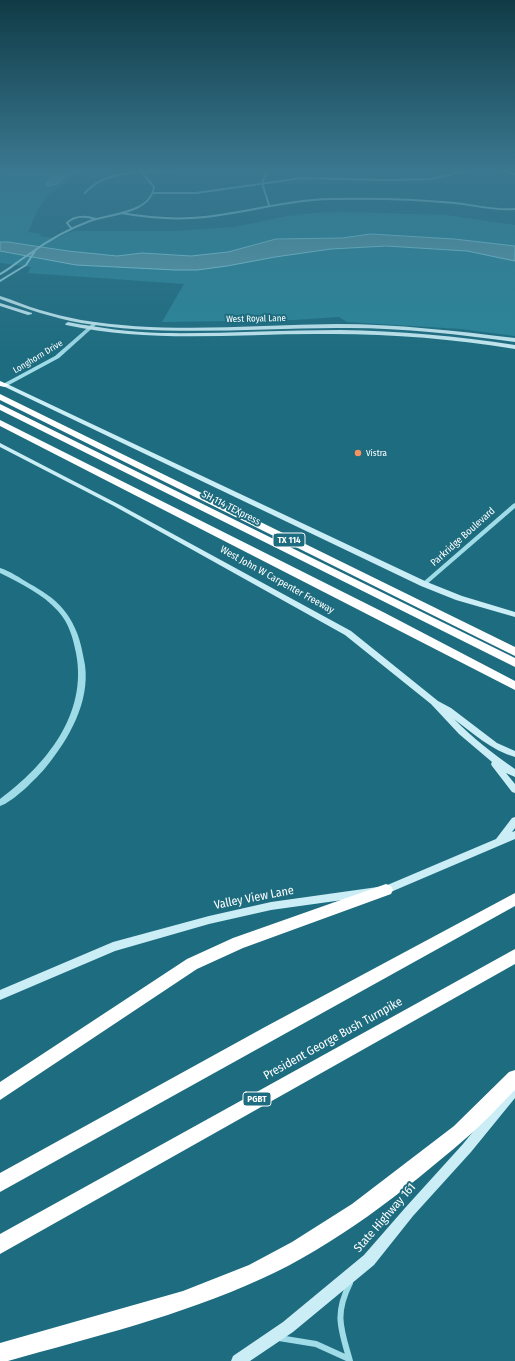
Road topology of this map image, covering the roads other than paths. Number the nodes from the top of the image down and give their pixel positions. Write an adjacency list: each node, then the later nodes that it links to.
1 (60, 234): 2 (street)
2 (35, 251): 3 (street); 4 (street)
3 (12, 267): 4 (street); 5 (street)
4 (24, 267): 6 (street)
5 (0, 274): 6 (street)
6 (10, 277): 7 (street)
7 (0, 281)
8 (0, 297): 10 (main road, West Royal Lane)
9 (0, 304): 11 (main road, West Royal Lane)
10 (96, 323): 11 (street, Longhorn Drive); 12 (main road, West Royal Lane)
11 (90, 328): 13 (main road, West Royal Lane); 16 (street, Longhorn Drive)
12 (474, 335): 13 (main road); 14 (main road, West Royal Lane)
13 (472, 340): 15 (main road, West Royal Lane)
14 (515, 340)
15 (515, 347)
16 (2, 384): 25 (main road)
17 (0, 397): 20 (highway, TX 114)
18 (0, 407): 22 (highway, SH 114 TEXpress)
19 (0, 423): 27 (highway, West John W Carpenter Freeway / TX 114)
20 (62, 428): 22 (highway); 28 (highway, TX 114)
21 (0, 445): 32 (main road, West John W Carpenter Freeway)
22 (190, 500): 29 (highway, SH 114 TEXpress)
23 (515, 505): 25 (street, Parkridge Boulevard)
24 (0, 570): 37 (street)
25 (424, 584): 26 (main road)
26 (515, 615)
27 (381, 616): 30 (highway); 31 (highway, West John W Carpenter Freeway / TX 114)
28 (515, 652)
29 (515, 663)
30 (515, 676)
31 (515, 686)
32 (434, 702): 33 (main road); 34 (main road, West John W Carpenter Freeway)
33 (515, 754)
34 (488, 755): 35 (main road, West John W Carpenter Freeway); 36 (main road)
35 (515, 774)
36 (515, 790)
37 (0, 803)
38 (515, 821): 40 (main road)
39 (513, 836): 40 (main road, Valley View Lane)
40 (499, 843): 41 (main road, Valley View Lane)
41 (386, 890): 44 (main road, Valley View Lane); 47 (highway)
42 (515, 899): 48 (highway)
43 (515, 956): 49 (highway, President George Bush Turnpike / PGBT)
44 (0, 995)
45 (515, 1078): 52 (highway)
46 (515, 1089): 50 (main road, State Highway 161)
47 (0, 1092)
48 (0, 1183)
49 (0, 1244)
50 (357, 1270): 51 (main road, State Highway 161); 53 (street)
51 (272, 1338): 53 (street); 54 (main road, State Highway 161)
52 (0, 1353)
53 (350, 1360)
54 (238, 1361)

